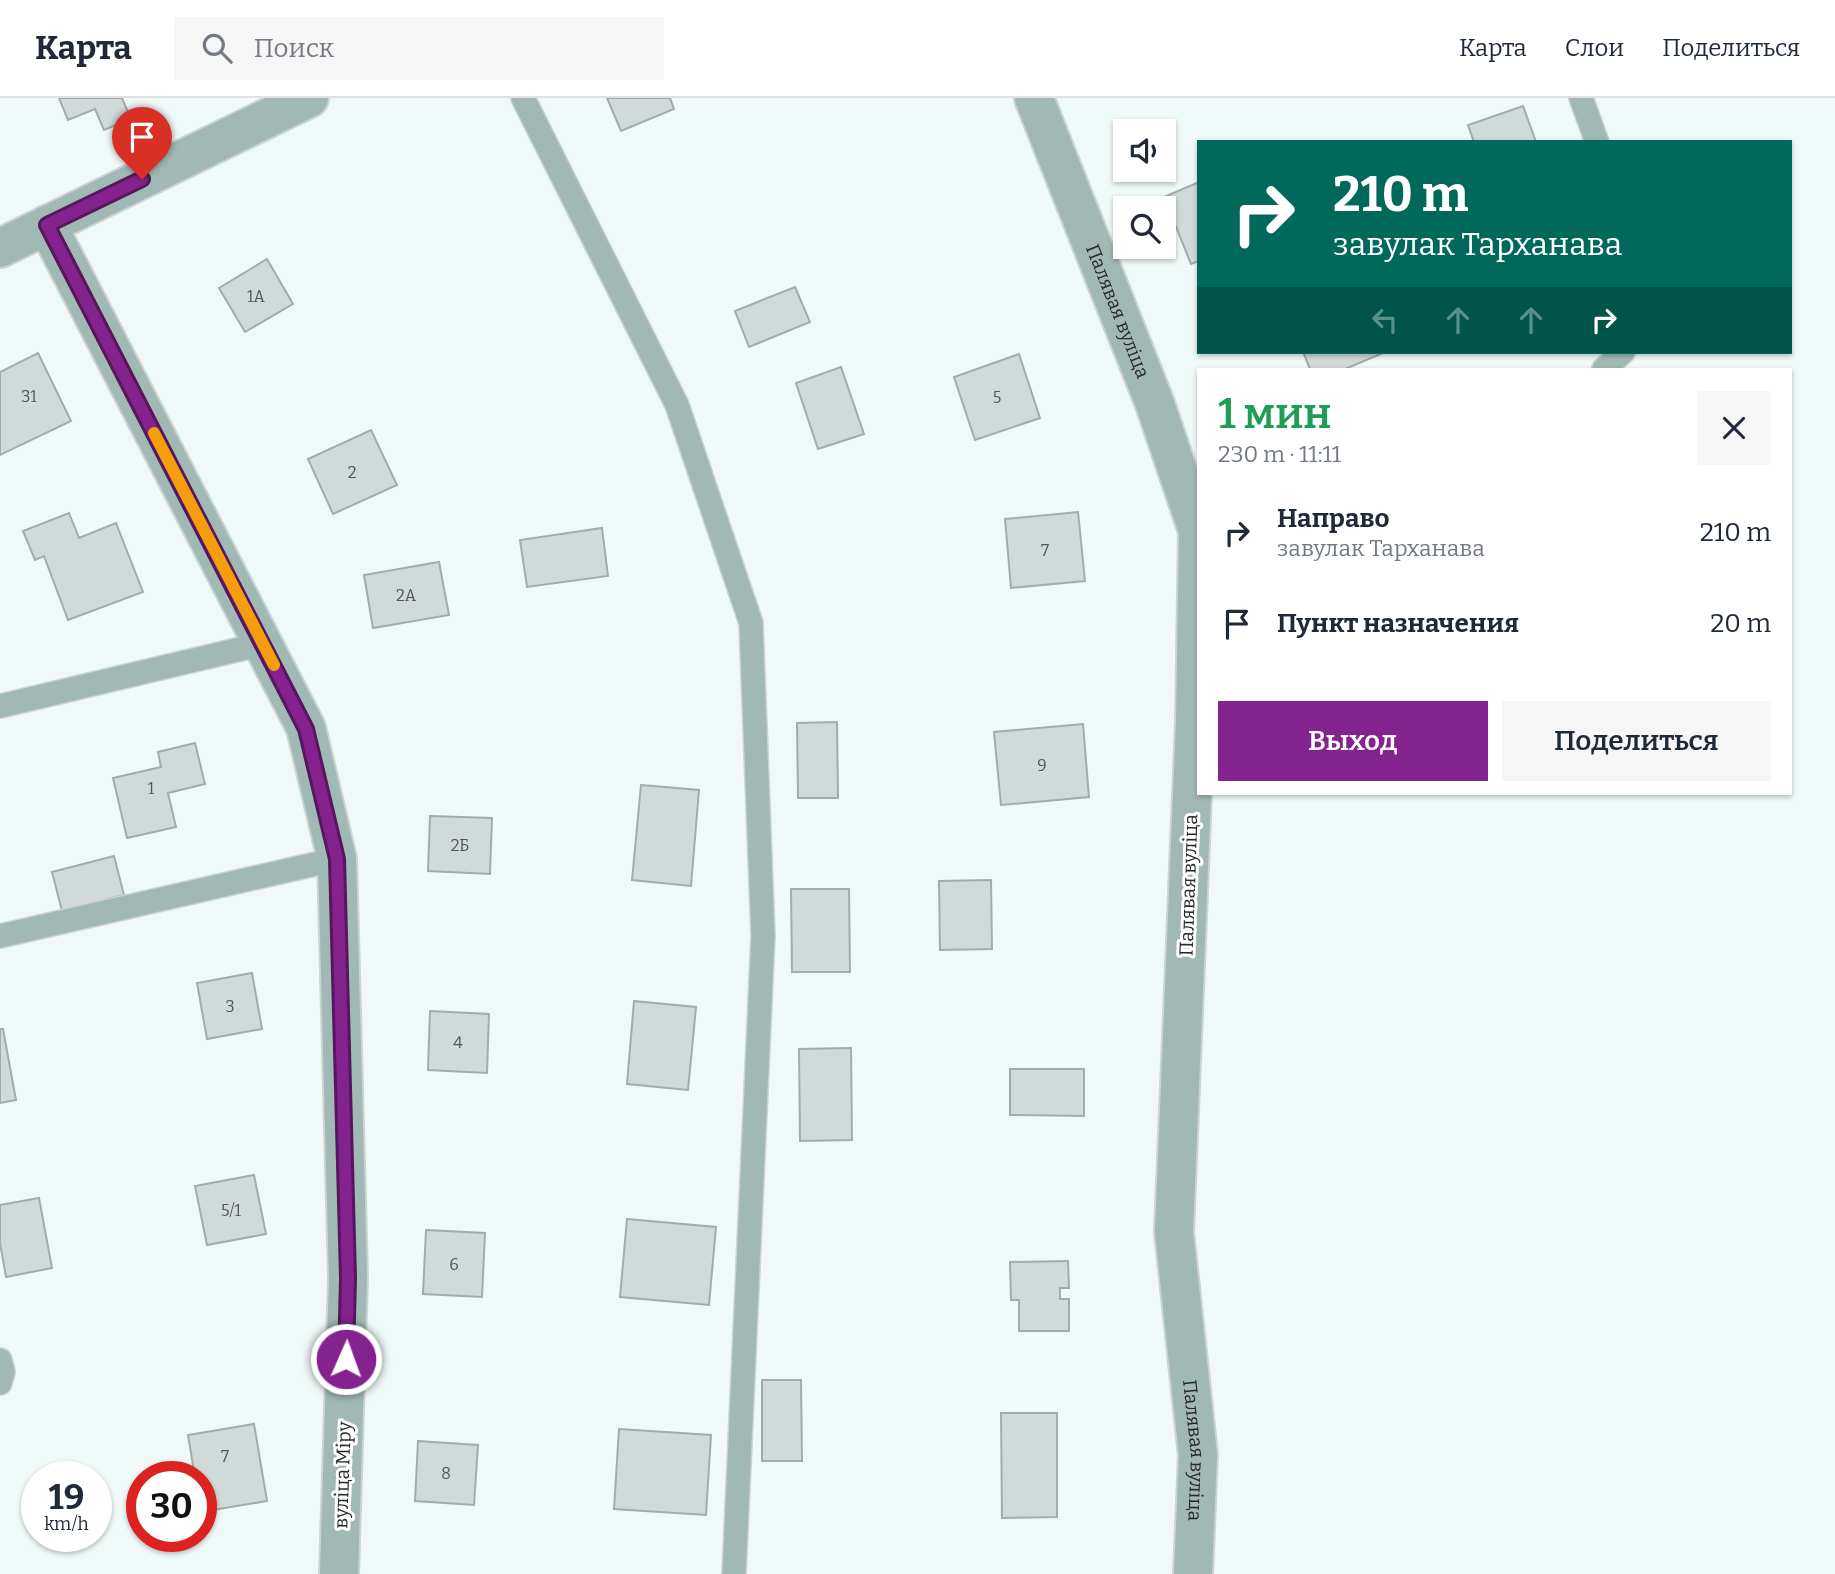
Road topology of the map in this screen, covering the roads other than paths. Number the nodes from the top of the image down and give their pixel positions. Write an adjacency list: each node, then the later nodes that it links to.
1 (309, 98): 6 (street)
2 (523, 98): 19 (lane)
3 (1034, 98): 10 (street, Палявая вуліца)
4 (1581, 98): 5 (lane)
5 (1596, 140)
6 (47, 225): 7 (street); 12 (street, вуліца Міру)
7 (0, 248)
8 (1621, 354): 9 (lane)
9 (1605, 368)
10 (1197, 528)
11 (1197, 595): 20 (street, Палявая вуліца)
12 (262, 644): 13 (lane); 14 (street, вуліца Міру)
13 (0, 706)
14 (337, 859): 15 (lane); 18 (street, вуліца Міру)
15 (0, 936)
16 (0, 1360): 17 (lane)
17 (0, 1383)
18 (339, 1574)
19 (734, 1574)
20 (1193, 1574)

